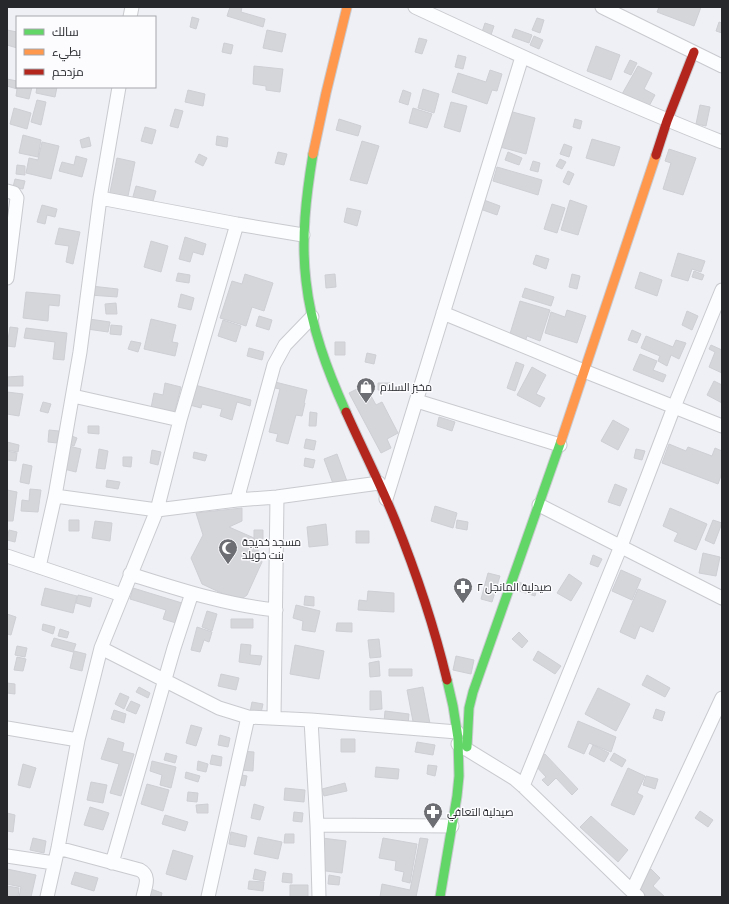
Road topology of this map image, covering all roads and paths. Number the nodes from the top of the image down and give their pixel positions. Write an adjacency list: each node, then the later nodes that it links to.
1 (346, 7): 13 (street)
2 (415, 7): 5 (street)
3 (602, 7): 4 (street)
4 (694, 52): 6 (street); 8 (street)
5 (522, 57): 8 (street); 16 (street)
6 (722, 66)
7 (119, 88): 11 (street)
8 (667, 121): 9 (street); 18 (street)
9 (722, 142)
10 (7, 191): 14 (street)
11 (100, 198): 12 (street); 19 (street)
12 (238, 224): 13 (street); 22 (street)
13 (303, 235): 17 (street)
14 (7, 278)
15 (722, 290): 21 (street)
16 (444, 313): 18 (street); 20 (street)
17 (312, 317): 25 (street); 29 (street)
18 (584, 371): 21 (street); 24 (street)
19 (73, 396): 22 (street); 26 (street)
20 (417, 401): 24 (street); 28 (street)
21 (674, 407): 23 (street); 32 (street)
22 (180, 420): 31 (street)
23 (722, 426)
24 (560, 446): 30 (street)
25 (379, 483): 27 (street); 28 (street)
26 (55, 496): 31 (street); 34 (street)
27 (277, 497): 29 (street); 39 (street)
28 (386, 499): 48 (street)
29 (237, 500): 31 (street)
30 (539, 505): 32 (street); 48 (street)
31 (157, 510): 35 (street)
32 (622, 546): 38 (street); 49 (street)
33 (7, 556): 34 (street)
34 (39, 567): 37 (street)
35 (130, 574): 36 (street); 37 (street)
36 (192, 593): 39 (street); 41 (street)
37 (122, 595): 40 (street)
38 (722, 598)
39 (276, 610): 44 (street)
40 (101, 648): 41 (street); 47 (street)
41 (164, 681): 43 (street); 55 (street)
42 (722, 698): 56 (street)
43 (248, 717): 44 (street); 59 (street)
44 (274, 718): 45 (street)
45 (311, 720): 48 (street); 50 (street)
46 (7, 728): 47 (street)
47 (78, 740): 52 (street)
48 (461, 742): 49 (street); 51 (street)
49 (523, 786): 56 (street)
50 (317, 825): 51 (street); 60 (street)
51 (452, 826): 61 (street)
52 (58, 848): 54 (street); 55 (street)
53 (7, 856): 54 (street)
54 (54, 863): 57 (street)
55 (112, 863): 58 (street)
56 (635, 894)
57 (47, 897)
58 (143, 897)
59 (208, 897)
60 (319, 897)
61 (440, 897)

